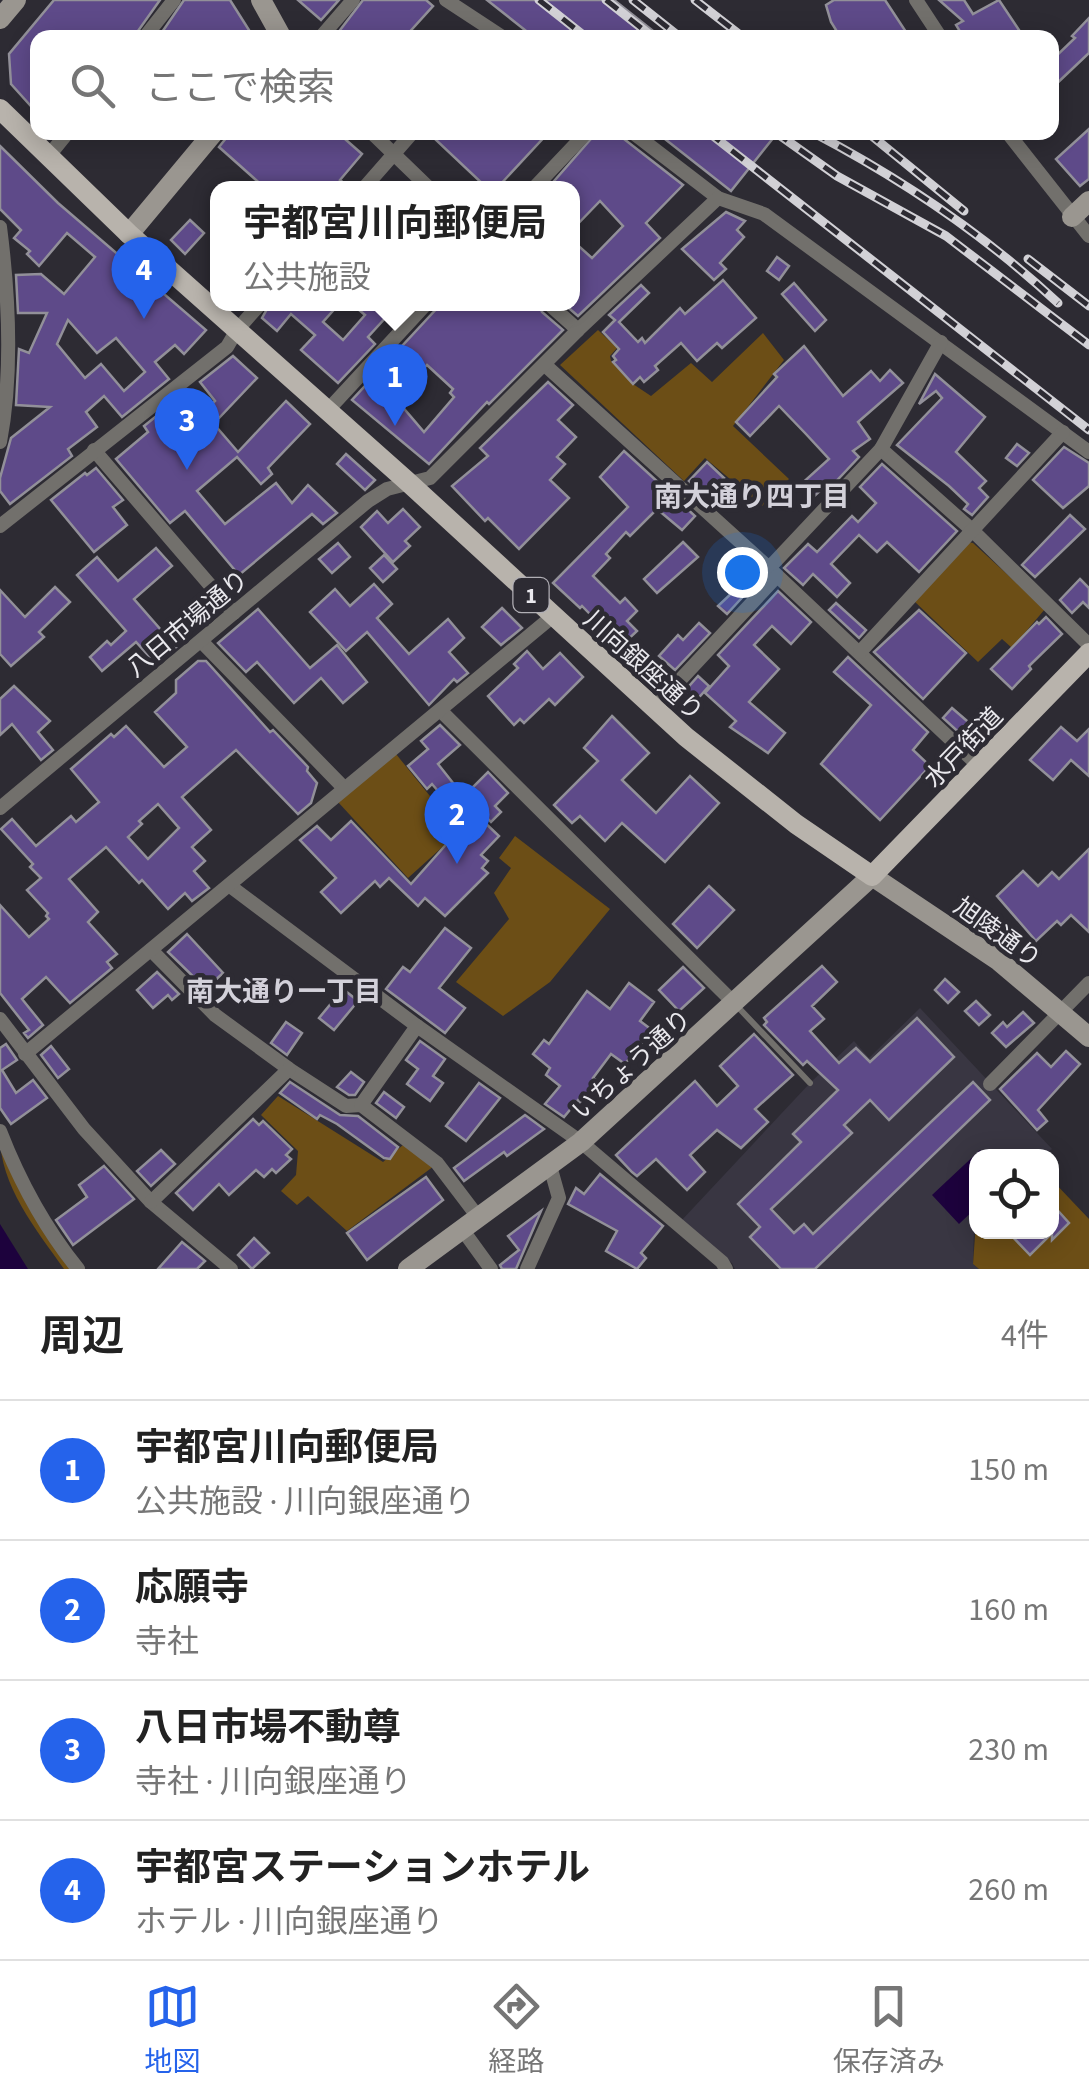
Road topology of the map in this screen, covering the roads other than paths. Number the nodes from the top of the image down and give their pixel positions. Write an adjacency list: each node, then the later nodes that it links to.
1 (16, 0): 7 (street)
2 (174, 0): 8 (street)
3 (261, 0): 9 (street)
4 (353, 0): 10 (street)
5 (446, 0): 11 (street)
6 (916, 0): 12 (street)
7 (0, 19)
8 (150, 30)
9 (278, 30)
10 (327, 30)
11 (488, 30)
12 (936, 30)
13 (2, 116): 22 (main road, 川向銀座通り / 1)
14 (62, 140): 22 (street)
15 (207, 140): 30 (street)
16 (379, 140): 21 (street)
17 (407, 140): 21 (street)
18 (579, 140): 25 (street)
19 (642, 140): 26 (street)
20 (1013, 140): 28 (street)
21 (395, 155): 23 (street); 24 (street)
22 (47, 158): 30 (main road, 川向銀座通り / 1)
23 (371, 181)
24 (422, 181)
25 (541, 181)
26 (718, 198): 38 (street, 八日市場通り); 39 (street)
27 (1089, 202): 28 (street)
28 (1072, 217): 31 (street)
29 (0, 228): 43 (street)
30 (129, 234): 32 (main road, 川向銀座通り / 1)
31 (1089, 236)
32 (210, 307)
33 (215, 311): 37 (main road, 川向銀座通り / 1)
34 (254, 311): 37 (street)
35 (420, 311): 41 (street)
36 (558, 311): 38 (street)
37 (236, 330): 41 (main road, 川向銀座通り / 1); 45 (street)
38 (578, 330): 40 (street, 八日市場通り)
39 (941, 342): 42 (street); 44 (street)
40 (545, 365): 47 (street, 八日市場通り); 50 (street)
41 (328, 410): 47 (main road, 川向銀座通り / 1)
42 (1063, 432): 46 (street); 49 (street)
43 (0, 442)
44 (881, 449): 49 (street); 50 (street)
45 (94, 450): 48 (street); 51 (street)
46 (1089, 452)
47 (408, 482): 51 (street, 八日市場通り); 52 (main road, 川向銀座通り / 1)
48 (0, 526)
49 (972, 530): 54 (street); 55 (street)
50 (773, 572): 55 (street); 57 (street)
51 (234, 612): 53 (street, 八日市場通り)
52 (553, 616): 57 (main road, 川向銀座通り / 1); 58 (street)
53 (201, 640): 60 (street); 61 (street, 八日市場通り)
54 (1089, 645)
55 (860, 652): 59 (street)
56 (1089, 654): 59 (main road, 水戸街道)
57 (654, 708): 62 (main road, 川向銀座通り / 1)
58 (441, 711): 60 (street); 66 (street)
59 (978, 766): 62 (main road, 水戸街道)
60 (344, 788): 63 (street)
61 (0, 808)
62 (872, 876): 66 (street, いちょう通り); 67 (street, 旭陵通り)
63 (230, 886): 64 (street); 69 (street)
64 (151, 950): 71 (street); 72 (street)
65 (1089, 984): 67 (street)
66 (734, 1003): 73 (lane); 77 (street, いちょう通り)
67 (1063, 1012): 70 (street, 旭陵通り); 74 (street)
68 (0, 1018): 71 (street)
69 (417, 1026): 75 (street); 77 (street)
70 (1089, 1037)
71 (24, 1054): 79 (street)
72 (289, 1069): 75 (street); 79 (street)
73 (810, 1083)
74 (990, 1084)
75 (361, 1104): 80 (street)
76 (0, 1131): 81 (street)
77 (581, 1142): 78 (street, いちょう通り); 86 (street)
78 (550, 1166): 80 (street, いちょう通り); 85 (street)
79 (152, 1202): 82 (street)
80 (470, 1223): 83 (street, いちょう通り); 84 (street)
81 (78, 1269)
82 (231, 1269)
83 (408, 1269)
84 (491, 1269)
85 (527, 1269)
86 (726, 1269)

